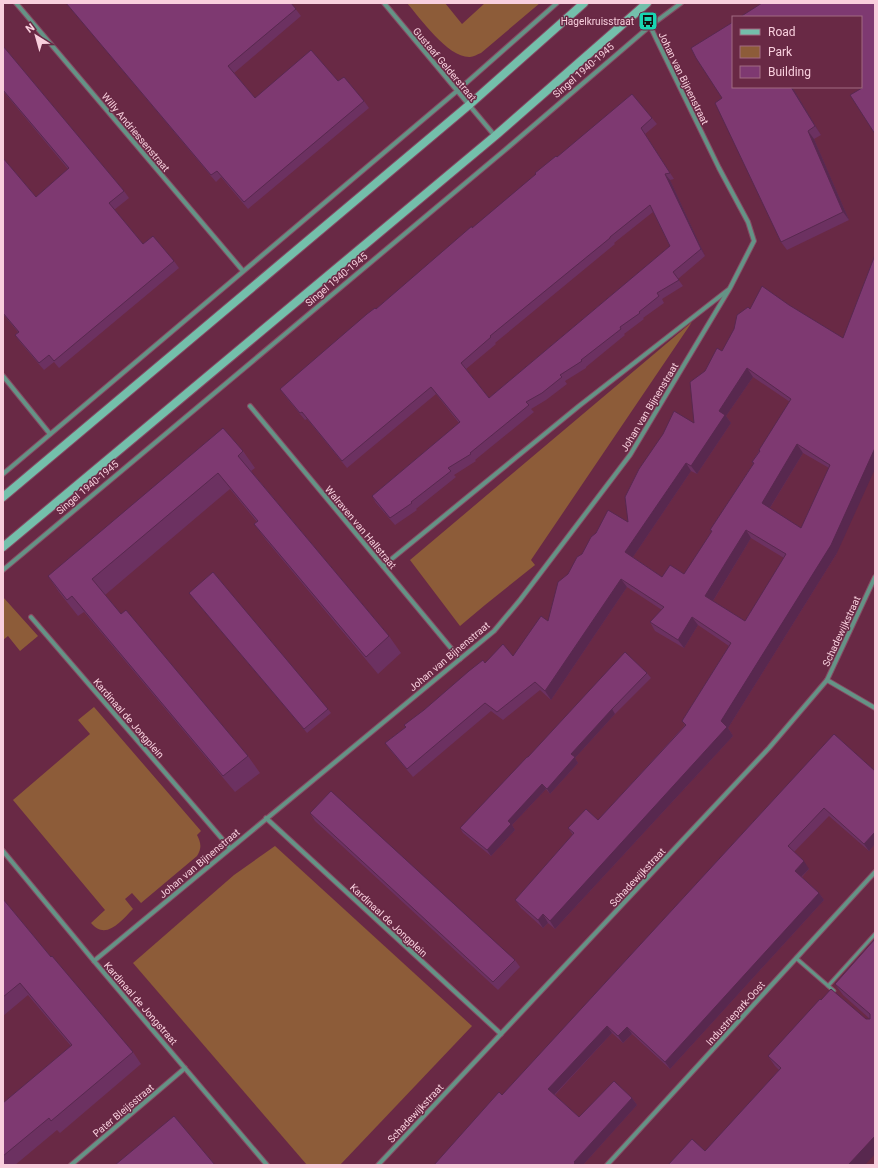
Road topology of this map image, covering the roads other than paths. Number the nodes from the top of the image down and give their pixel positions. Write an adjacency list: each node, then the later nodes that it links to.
1 (16, 3): 11 (street, Willy Andriessenstraat)
2 (384, 3): 8 (street, Gustaaf Gelderstraat)
3 (557, 3): 8 (street)
4 (584, 3): 9 (main road)
5 (647, 3): 10 (main road, Singel 1940-1945)
6 (681, 3): 7 (street, Singel 1940-1945)
7 (650, 26): 12 (street, Johan van Bijnenstraat); 20 (street, Singel 1940-1945)
8 (457, 90): 9 (street, Gustaaf Gelderstraat); 11 (street)
9 (469, 105): 10 (street, Gustaaf Gelderstraat); 17 (main road)
10 (494, 136): 18 (main road, Singel 1940-1945)
11 (243, 271): 15 (street)
12 (730, 288): 19 (street, Johan van Bijnenstraat); 23 (street, Johan van Bijnenstraat)
13 (3, 376): 15 (street)
14 (250, 406): 19 (street, Walraven van Hallstraat)
15 (50, 434): 16 (street)
16 (3, 474)
17 (3, 497)
18 (3, 546)
19 (383, 566): 23 (street, Walraven van Hallstraat)
20 (3, 570)
21 (875, 577): 24 (street, Schadewijkstraat)
22 (31, 617): 27 (street, Kardinaal de Jongplein)
23 (460, 659): 26 (street, Johan van Bijnenstraat)
24 (827, 680): 25 (street); 35 (street, Schadewijkstraat)
25 (875, 708)
26 (266, 818): 27 (street, Johan van Bijnenstraat); 35 (street, Kardinaal de Jongplein)
27 (230, 848): 32 (street, Johan van Bijnenstraat)
28 (3, 850): 32 (street, Kardinaal de Jongstraat)
29 (875, 872): 31 (street, Industriepark-Oost)
30 (875, 934): 33 (lane)
31 (796, 958): 33 (lane); 40 (street, Industriepark-Oost)
32 (94, 961): 36 (street, Kardinaal de Jongstraat)
33 (828, 986): 34 (lane)
34 (840, 996)
35 (501, 1034): 39 (street, Schadewijkstraat)
36 (186, 1068): 37 (street, Pater Bleijsstraat); 38 (street, Kardinaal de Jongstraat)
37 (71, 1165)
38 (267, 1165)
39 (378, 1165)
40 (607, 1165)

